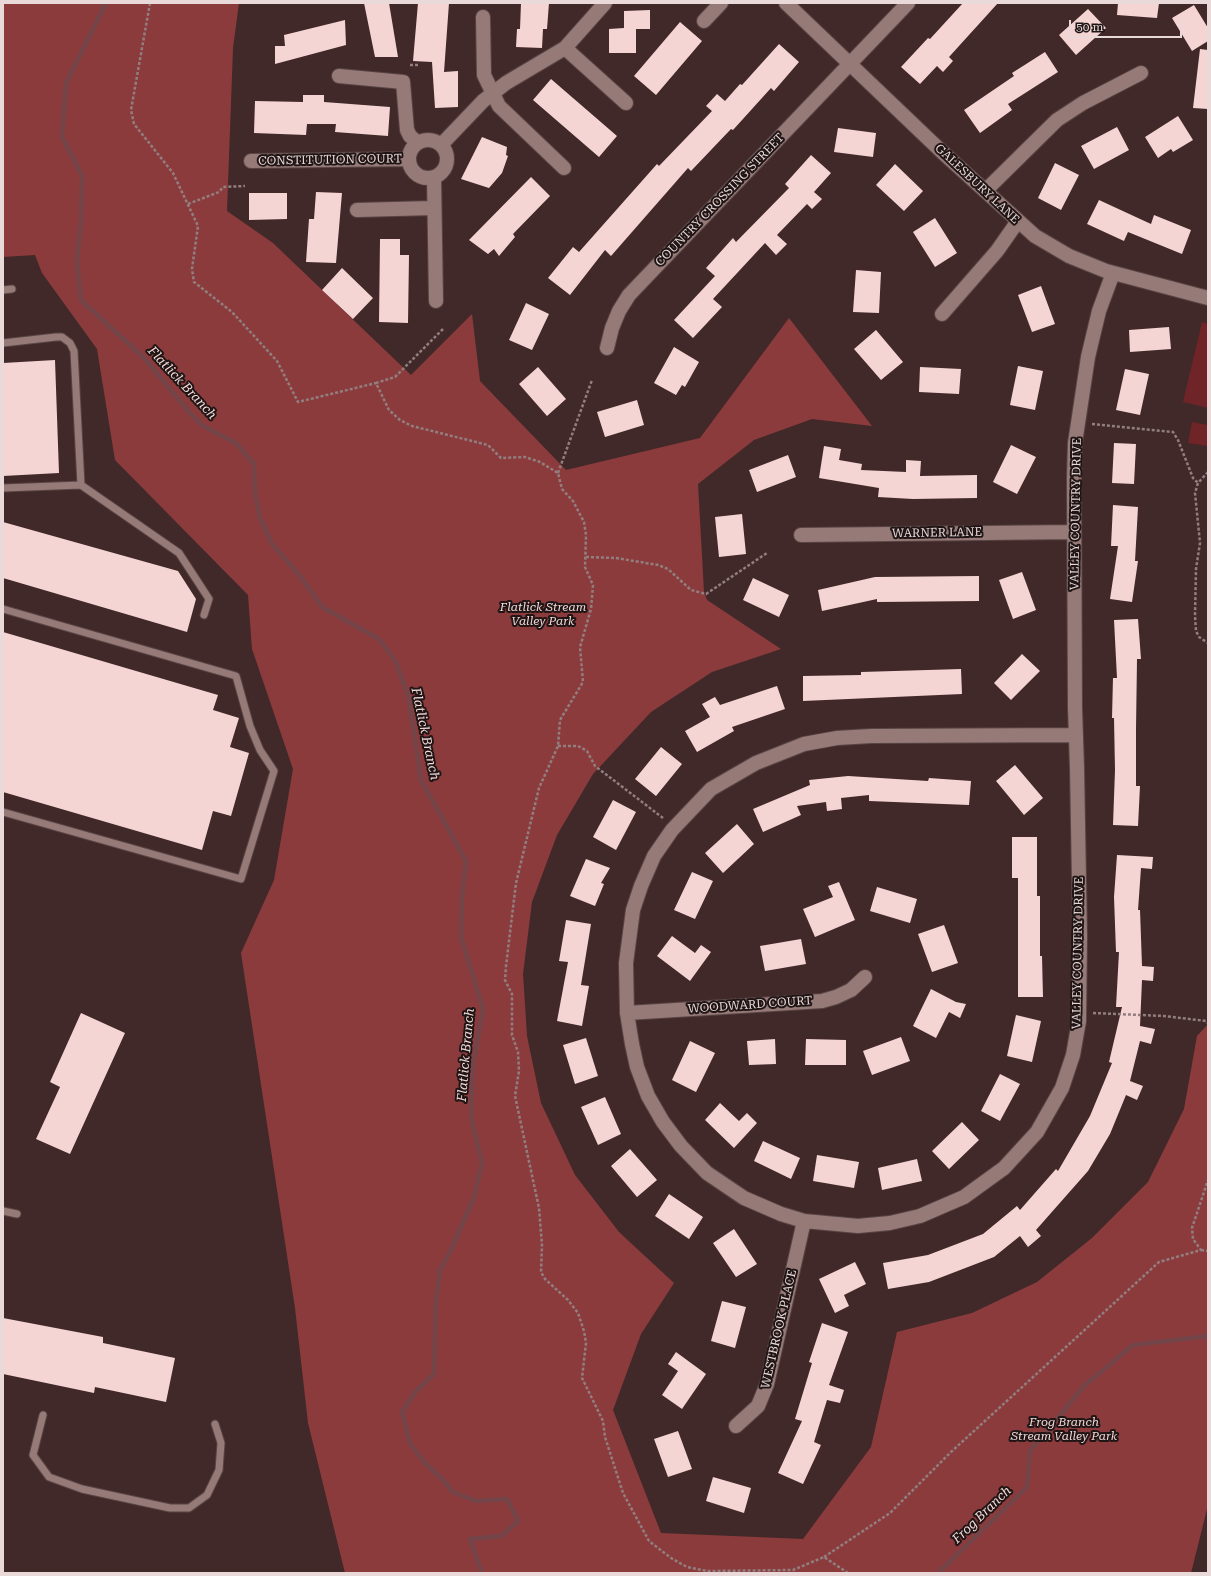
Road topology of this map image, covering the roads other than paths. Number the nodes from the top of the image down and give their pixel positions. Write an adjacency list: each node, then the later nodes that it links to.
1 (721, 3): 6 (street)
2 (786, 3): 8 (street, GALESBURY LANE)
3 (908, 3): 8 (street, COUNTRY CROSSING STREET)
4 (599, 5): 7 (street)
5 (483, 17): 11 (street)
6 (704, 21)
7 (565, 48): 11 (street); 12 (street)
8 (850, 63): 19 (street, GALESBURY LANE); 30 (street, COUNTRY CROSSING STREET)
9 (1141, 73): 19 (street)
10 (339, 76): 13 (street)
11 (493, 93): 14 (street); 17 (street)
12 (626, 102)
13 (418, 143): 14 (street); 15 (street)
14 (441, 145): 18 (street)
15 (409, 159): 16 (street, CONSTITUTION COURT); 18 (street)
16 (251, 161)
17 (564, 168)
18 (434, 177): 20 (street)
19 (984, 191): 22 (street, GALESBURY LANE)
20 (433, 208): 21 (street); 27 (street)
21 (357, 210)
22 (1018, 221): 23 (street, GALESBURY LANE); 28 (street)
23 (1113, 273): 26 (street, GALESBURY LANE); 33 (street, VALLEY COUNTRY DRIVE)
24 (12, 289): 25 (lane)
25 (3, 290)
26 (1208, 298)
27 (436, 301)
28 (942, 314)
29 (3, 343): 31 (lane)
30 (607, 348)
31 (81, 485): 32 (lane); 36 (lane)
32 (3, 488)
33 (1074, 532): 34 (street, WARNER LANE); 37 (street, VALLEY COUNTRY DRIVE)
34 (801, 535)
35 (3, 609): 38 (lane)
36 (204, 615)
37 (1076, 735): 40 (street, VALLEY COUNTRY DRIVE); 43 (street, VALLEY COUNTRY DRIVE)
38 (3, 812)
39 (865, 977): 40 (street, WOODWARD COURT)
40 (627, 1013): 43 (street, VALLEY COUNTRY DRIVE)
41 (3, 1211): 42 (lane)
42 (17, 1214)
43 (804, 1221): 46 (street, WESTBROOK PLACE)
44 (43, 1415): 45 (lane)
45 (215, 1424)
46 (736, 1426)

